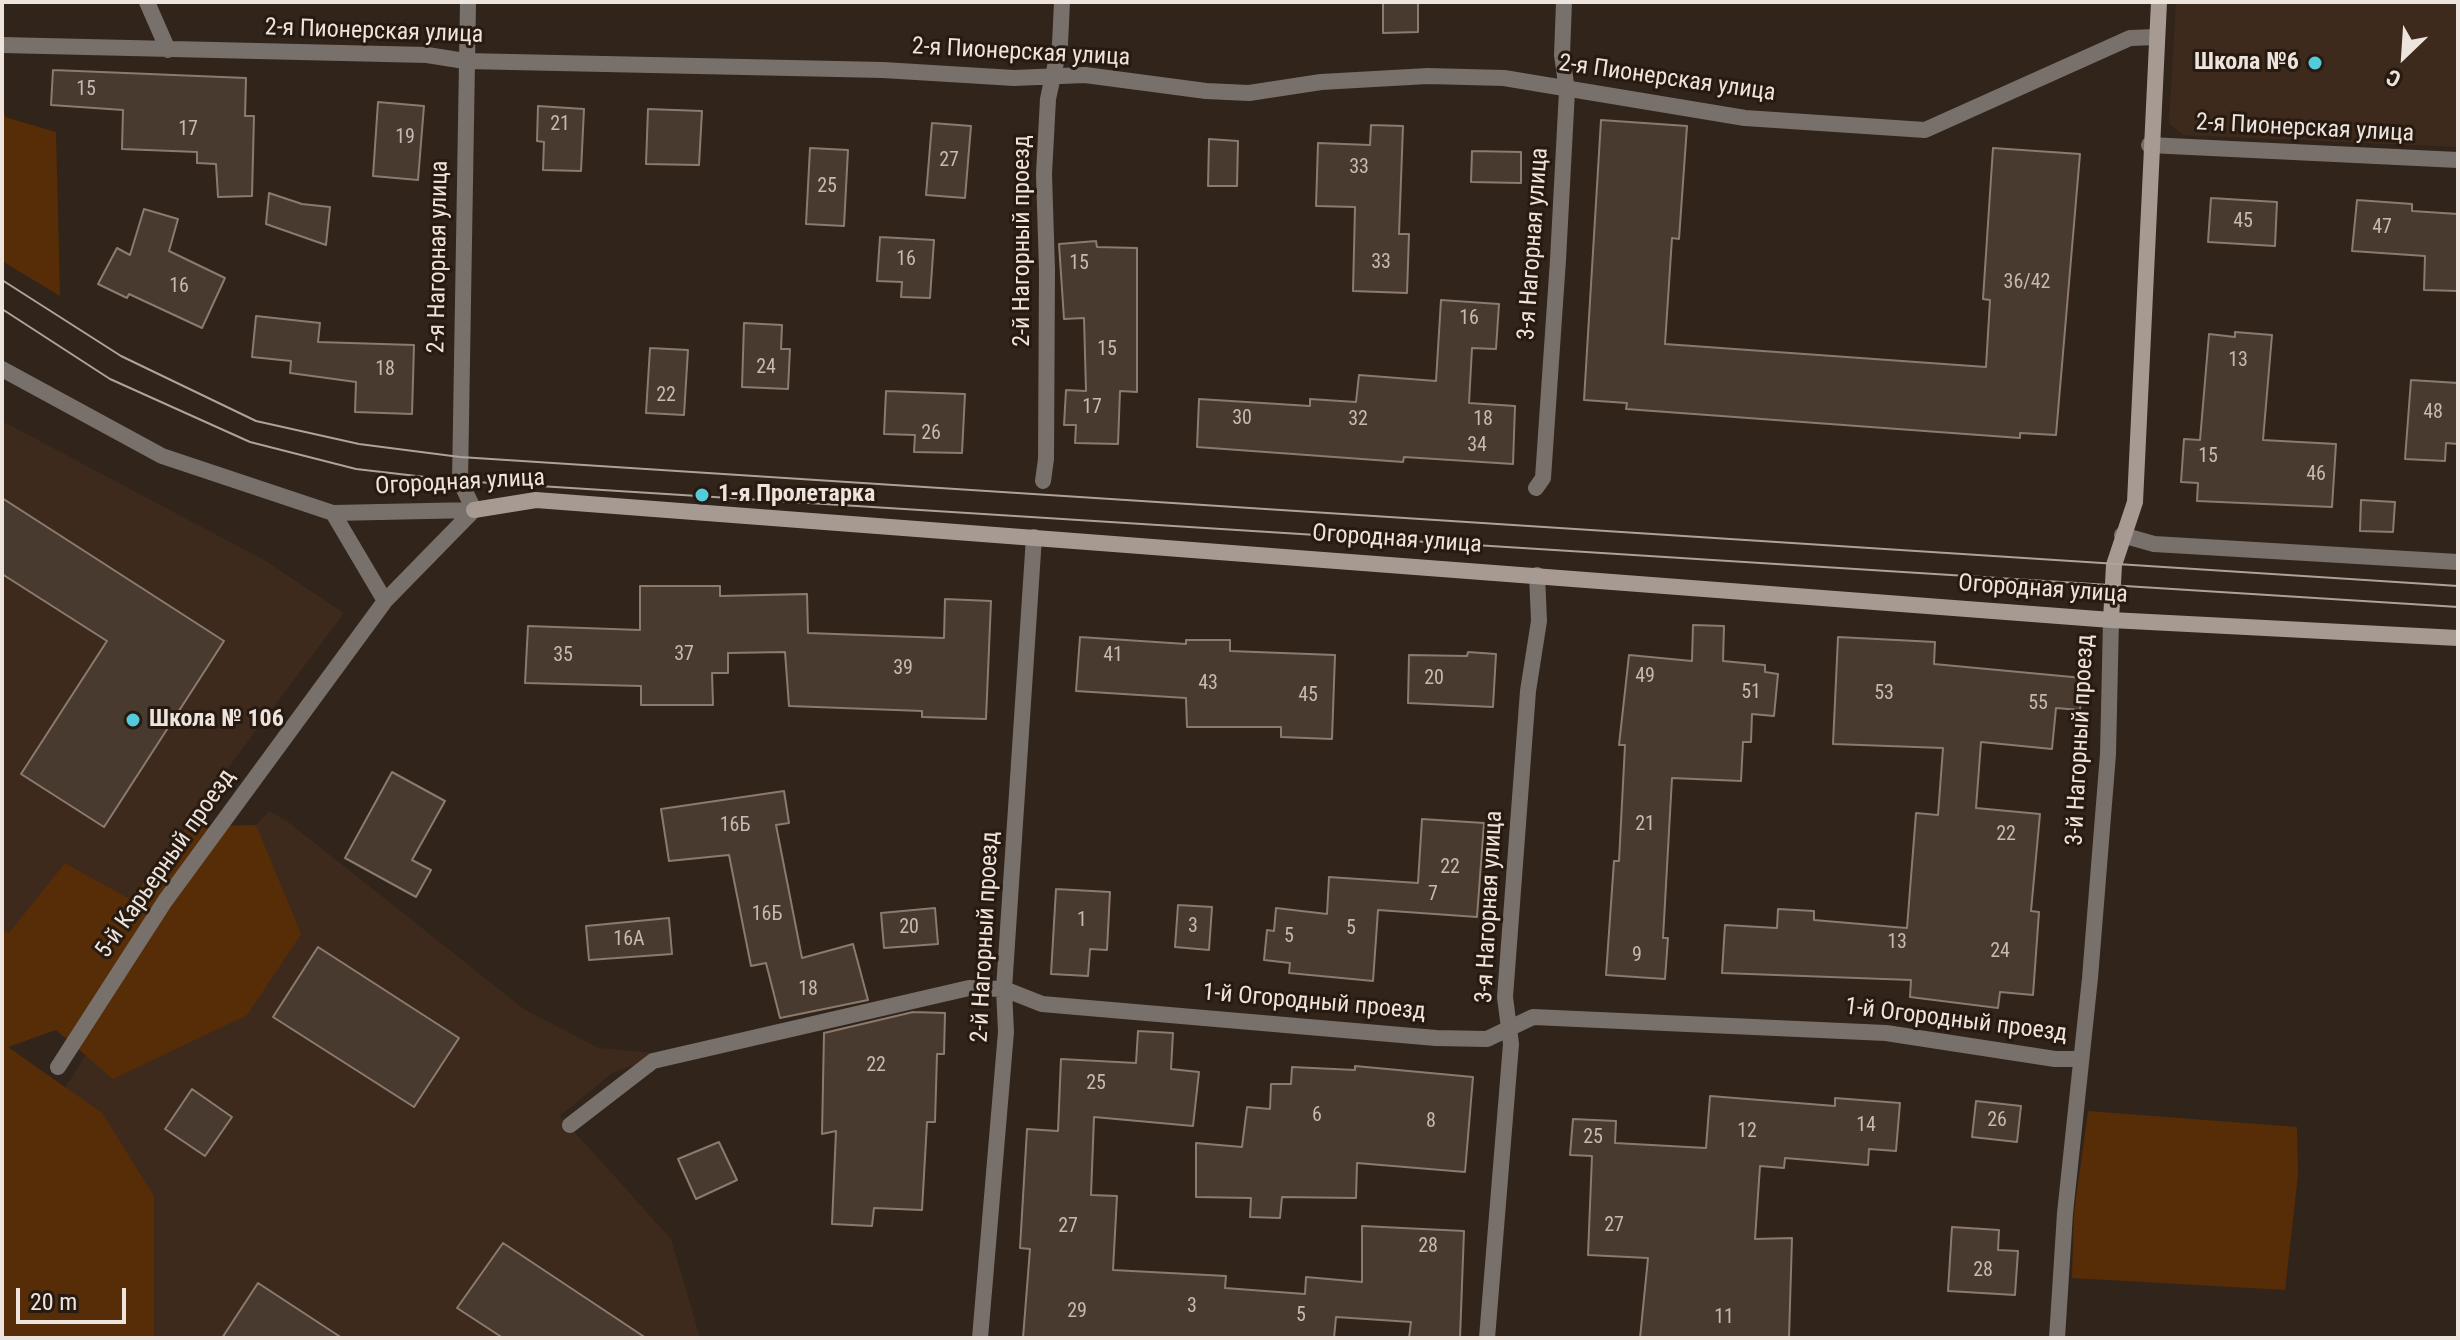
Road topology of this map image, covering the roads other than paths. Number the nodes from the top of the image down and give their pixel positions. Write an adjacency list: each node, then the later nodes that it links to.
1 (147, 2): 8 (street)
2 (468, 2): 9 (street, 2-я Нагорная улица)
3 (1062, 2): 10 (street, 2-й Нагорный проезд)
4 (1564, 2): 11 (street, 3-я Нагорная улица)
5 (2159, 2): 6 (street, 3-й Нагорный проезд)
6 (2157, 37): 11 (street, 2-я Пионерская улица); 12 (street, 3-й Нагорный проезд)
7 (2, 45): 8 (street, 2-я Пионерская улица)
8 (168, 50): 9 (street, 2-я Пионерская улица)
9 (465, 61): 10 (street, 2-я Пионерская улица); 17 (street, 2-я Нагорная улица)
10 (1054, 78): 11 (street, 2-я Пионерская улица); 15 (street, 2-й Нагорный проезд)
11 (1567, 91): 16 (street, 3-я Нагорная улица)
12 (2149, 145): 13 (street, 2-я Пионерская улица); 19 (street, 3-й Нагорный проезд)
13 (2458, 160)
14 (2, 369): 18 (street, Огородная улица)
15 (1043, 481)
16 (1536, 488)
17 (474, 510): 18 (street, Огородная улица); 20 (street, Огородная улица); 23 (street, 5-й Карьерный проезд)
18 (333, 513): 23 (street)
19 (2122, 535): 21 (street); 24 (street, 3-й Нагорный проезд)
20 (1034, 537): 22 (street, Огородная улица); 26 (street, 2-й Нагорный проезд)
21 (2458, 562)
22 (1537, 575): 24 (street, Огородная улица); 27 (street, 3-я Нагорная улица)
23 (385, 601): 29 (street, 5-й Карьерный проезд)
24 (2111, 620): 25 (street, Огородная улица); 28 (street, 3-й Нагорный проезд)
25 (2458, 638)
26 (1004, 989): 27 (street, 1-й Огородный проезд); 30 (street, 1-й Огородный проезд); 31 (street, 2-й Нагорный проезд)
27 (1509, 1027): 28 (street, 1-й Огородный проезд); 32 (street, 3-я Нагорная улица)
28 (2080, 1059): 33 (street, 3-й Нагорный проезд)
29 (58, 1067)
30 (570, 1125)
31 (980, 1338)
32 (1487, 1338)
33 (2057, 1338)

